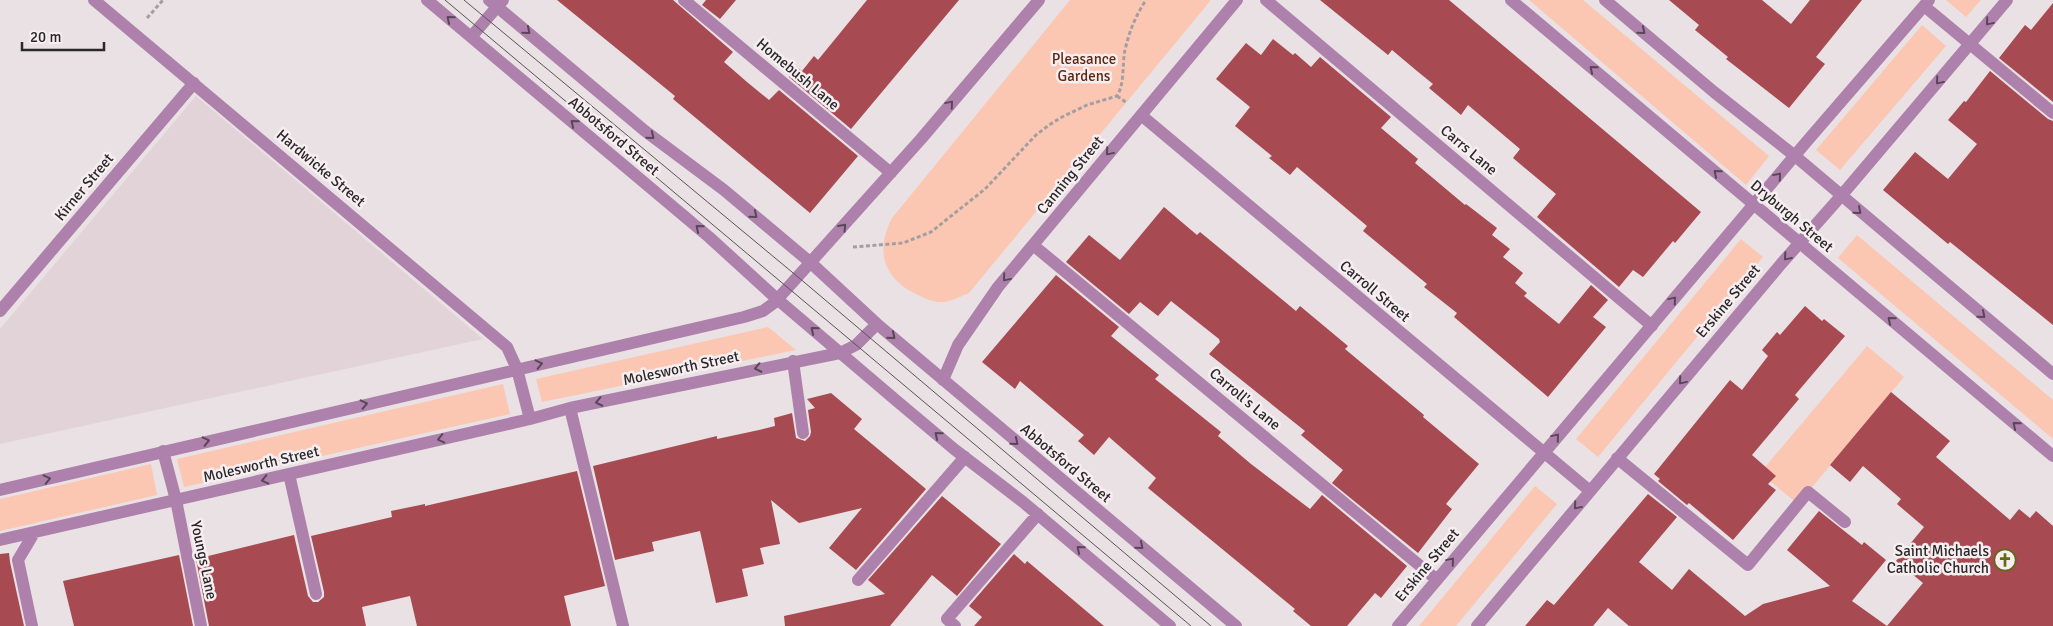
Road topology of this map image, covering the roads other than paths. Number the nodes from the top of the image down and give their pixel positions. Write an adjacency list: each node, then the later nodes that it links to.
1 (94, 0): 14 (street, Hardwicke Street)
2 (427, 0): 12 (street, Abbotsford Street, one-way to 2)
3 (1039, 0): 18 (street, one-way to 3)
4 (1237, 0): 16 (street, Canning Street)
5 (1266, 0): 27 (street, Carrs Lane)
6 (1511, 0): 20 (street, Dryburgh Street, one-way to 6)
7 (1605, 0): 17 (street, one-way to 17)
8 (2007, 0): 13 (street, Erskine Street, one-way to 13)
9 (497, 2): 12 (street); 23 (street, Abbotsford Street, one-way to 23)
10 (690, 2): 18 (street, Homebush Lane)
11 (1926, 3): 13 (street); 17 (street, Erskine Street)
12 (471, 37): 24 (street, Abbotsford Street, one-way to 12)
13 (1970, 44): 15 (street); 19 (street, Erskine Street, one-way to 19)
14 (194, 83): 25 (street, Kirner Street); 30 (street, Hardwicke Street)
15 (2053, 113)
16 (1140, 115): 22 (street, Canning Street, one-way to 22); 37 (street, Carroll Street)
17 (1795, 156): 19 (street); 20 (street, Erskine Street, one-way to 17)
18 (891, 173): 23 (street, one-way to 18)
19 (1841, 196): 21 (street, Erskine Street); 31 (street, one-way to 31)
20 (1754, 205): 21 (street, Dryburgh Street); 27 (street, Erskine Street, one-way to 20)
21 (1799, 243): 38 (street, Dryburgh Street, one-way to 21); 40 (street, Erskine Street, one-way to 40)
22 (1033, 245): 32 (street, Canning Street, one-way to 32); 49 (street, Carroll's Lane)
23 (811, 263): 24 (street); 26 (street, Abbotsford Street)
24 (777, 299): 28 (street, Abbotsford Street, one-way to 24); 30 (street, one-way to 24)
25 (0, 311)
26 (876, 324): 28 (street); 32 (street, Abbotsford Street, one-way to 32)
27 (1652, 326): 37 (street, Erskine Street, one-way to 27)
28 (840, 352): 29 (street, Molesworth Street); 39 (street, Abbotsford Street, one-way to 28)
29 (793, 361): 33 (street, Molesworth Street, one-way to 33); 35 (street)
30 (517, 369): 34 (street); 36 (street, one-way to 30)
31 (2053, 374)
32 (943, 380): 57 (street, Abbotsford Street, one-way to 57)
33 (570, 408): 34 (street, Molesworth Street); 54 (street)
34 (530, 419): 41 (street, Molesworth Street, one-way to 41)
35 (803, 433)
36 (163, 452): 42 (street, one-way to 36); 44 (street, Youngs Lane)
37 (1543, 453): 43 (street, Carroll Street); 49 (street, Erskine Street, one-way to 37)
38 (2053, 456)
39 (965, 457): 45 (street, Abbotsford Street); 50 (street)
40 (1617, 458): 43 (street, Erskine Street); 46 (street)
41 (289, 474): 44 (street, Molesworth Street, one-way to 44); 51 (street)
42 (0, 490)
43 (1590, 491): 59 (street, Erskine Street, one-way to 59)
44 (176, 500): 47 (street, Molesworth Street); 53 (street, Youngs Lane)
45 (1038, 514): 55 (street); 56 (street, Abbotsford Street, one-way to 45)
46 (1845, 522)
47 (34, 532): 48 (street, Molesworth Street); 52 (street)
48 (0, 540)
49 (1436, 579): 58 (street, Erskine Street)
50 (858, 580)
51 (316, 594)
52 (32, 626)
53 (202, 626)
54 (623, 626)
55 (956, 626)
56 (1170, 626)
57 (1236, 626)
58 (1398, 626)
59 (1476, 626)

